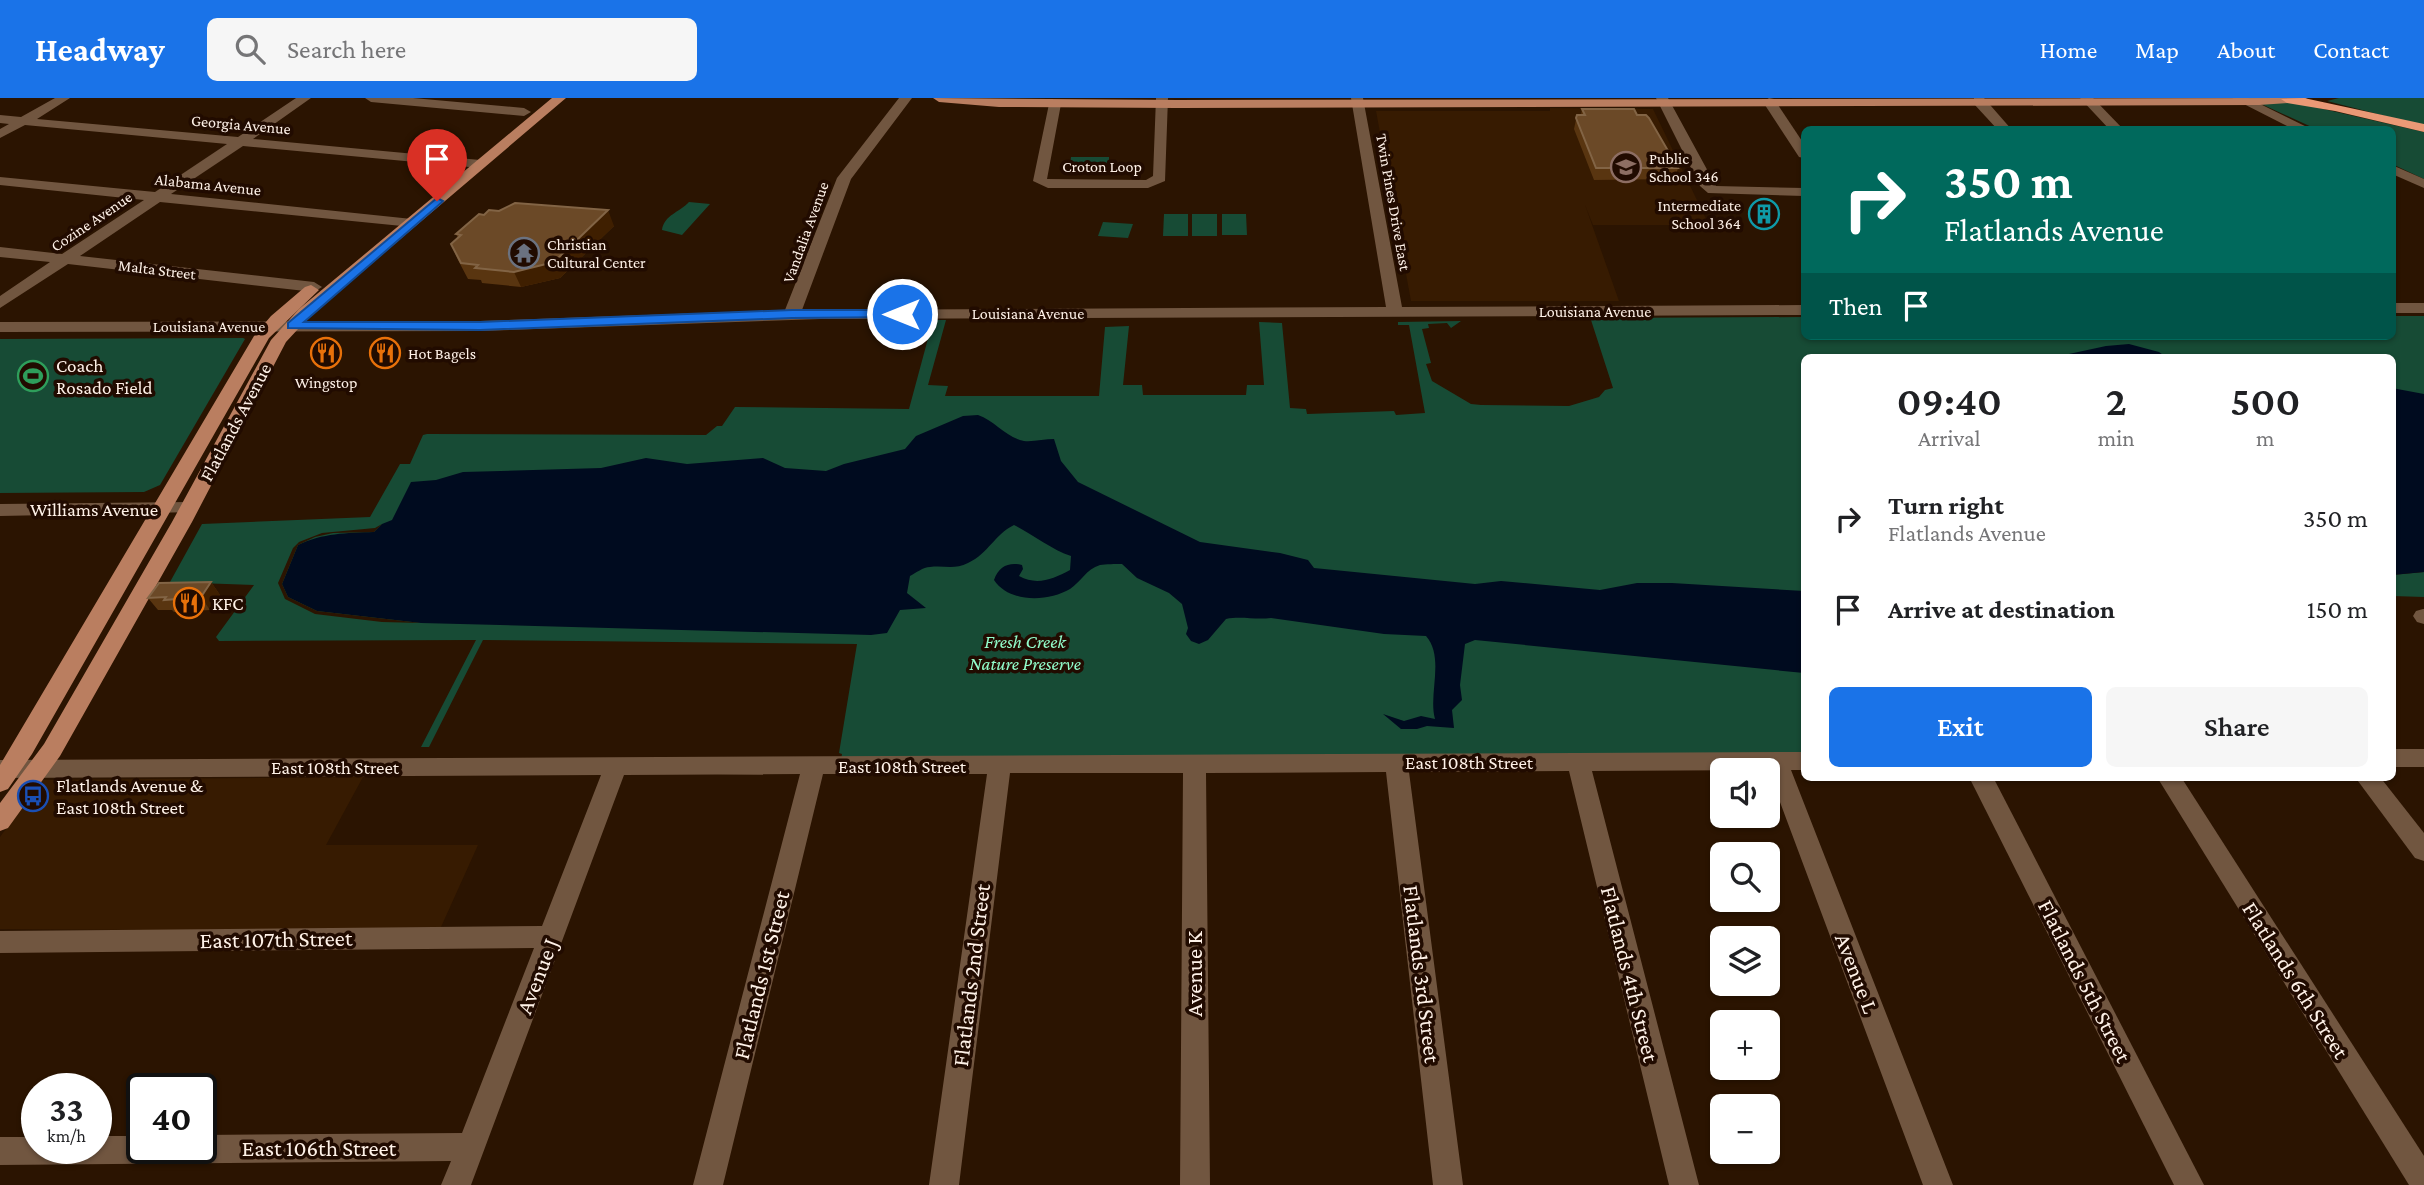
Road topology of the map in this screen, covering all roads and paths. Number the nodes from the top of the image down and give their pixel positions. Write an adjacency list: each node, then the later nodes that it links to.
1 (64, 98): 22 (street)
2 (305, 98): 28 (street, Cozine Avenue)
3 (371, 98): 20 (street)
4 (540, 98): 20 (main road, Flatlands Avenue)
5 (560, 98): 31 (main road, Flatlands Avenue)
6 (906, 98): 47 (street, Vandalia Avenue)
7 (939, 98): 19 (main road)
8 (2087, 99): 14 (main road); 17 (main road); 24 (street)
9 (2294, 99): 14 (main road); 26 (highway)
10 (1358, 100): 11 (main road); 16 (main road); 46 (street, Twin Pines Drive East)
11 (1527, 100): 12 (main road)
12 (1663, 100): 18 (main road); 35 (street)
13 (1815, 100): 17 (main road); 18 (main road)
14 (2242, 100): 25 (street)
15 (1125, 101): 16 (main road); 19 (main road)
16 (1162, 101): 19 (street, Croton Loop)
17 (1979, 101): 23 (street)
18 (1769, 102): 29 (street)
19 (1055, 104)
20 (524, 111): 30 (main road, Flatlands Avenue)
21 (0, 119): 22 (street, Georgia Avenue)
22 (23, 121): 27 (street); 28 (street, Georgia Avenue)
23 (2002, 126)
24 (2114, 126)
25 (2298, 126)
26 (2424, 128)
27 (0, 134)
28 (240, 142): 30 (street, Georgia Avenue); 36 (street, Cozine Avenue)
29 (1801, 150)
30 (463, 163): 31 (street, Georgia Avenue); 37 (main road, Flatlands Avenue)
31 (480, 164): 38 (main road, Flatlands Avenue)
32 (2396, 171): 34 (street)
33 (0, 181): 36 (street, Alabama Avenue)
34 (2424, 184)
35 (1801, 192)
36 (158, 197): 37 (street, Alabama Avenue); 40 (street, Cozine Avenue)
37 (394, 221): 38 (street, Alabama Avenue); 41 (main road, Flatlands Avenue)
38 (412, 223): 49 (main road, Flatlands Avenue)
39 (0, 252): 40 (street, Malta Street)
40 (66, 259): 41 (street, Malta Street); 42 (street, Cozine Avenue)
41 (314, 287): 48 (main road, Flatlands Avenue)
42 (0, 303)
43 (2396, 308): 44 (street)
44 (2424, 308)
45 (1801, 310): 46 (street, Louisiana Avenue)
46 (1395, 312): 47 (street, Louisiana Avenue)
47 (792, 314): 49 (street, Louisiana Avenue)
48 (272, 326): 49 (street, Louisiana Avenue); 50 (street, Louisiana Avenue); 51 (main road, Flatlands Avenue)
49 (292, 326): 52 (main road, Flatlands Avenue)
50 (0, 327)
51 (163, 508): 52 (street, Williams Avenue); 53 (street, Williams Avenue); 67 (main road, Flatlands Avenue)
52 (189, 508): 65 (main road, Flatlands Avenue)
53 (0, 510)
54 (2396, 758): 55 (street)
55 (2424, 758)
56 (1801, 761): 59 (street, East 108th Street)
57 (1578, 762): 58 (street, East 108th Street); 61 (street, East 108th Street); 83 (street, Flatlands 4th Street)
58 (1710, 762)
59 (1780, 762)
60 (1194, 763): 61 (street, East 108th Street); 64 (street, East 108th Street); 81 (street, Avenue K)
61 (1395, 763): 82 (street, Flatlands 3rd Street)
62 (616, 766): 63 (street, East 108th Street); 65 (street, East 108th Street); 73 (street, Avenue J)
63 (814, 766): 64 (street, East 108th Street); 79 (street, Flatlands 1st Street)
64 (999, 766): 80 (street, Flatlands 2nd Street)
65 (41, 769): 67 (street, East 108th Street); 71 (main road, Flatlands Avenue)
66 (1780, 770): 84 (street, Avenue L)
67 (4, 774)
68 (1983, 781): 85 (street, Flatlands 5th Street)
69 (2172, 781): 77 (street, Flatlands 6th Street)
70 (2370, 781): 72 (street)
71 (0, 821)
72 (2424, 851)
73 (552, 937): 74 (street, East 107th Street); 75 (street, Avenue J)
74 (0, 942)
75 (471, 1147): 76 (street, East 106th Street); 78 (street, Avenue J)
76 (0, 1151)
77 (2424, 1182)
78 (456, 1185)
79 (708, 1185)
80 (944, 1185)
81 (1195, 1185)
82 (1448, 1185)
83 (1684, 1185)
84 (1938, 1185)
85 (2189, 1185)

